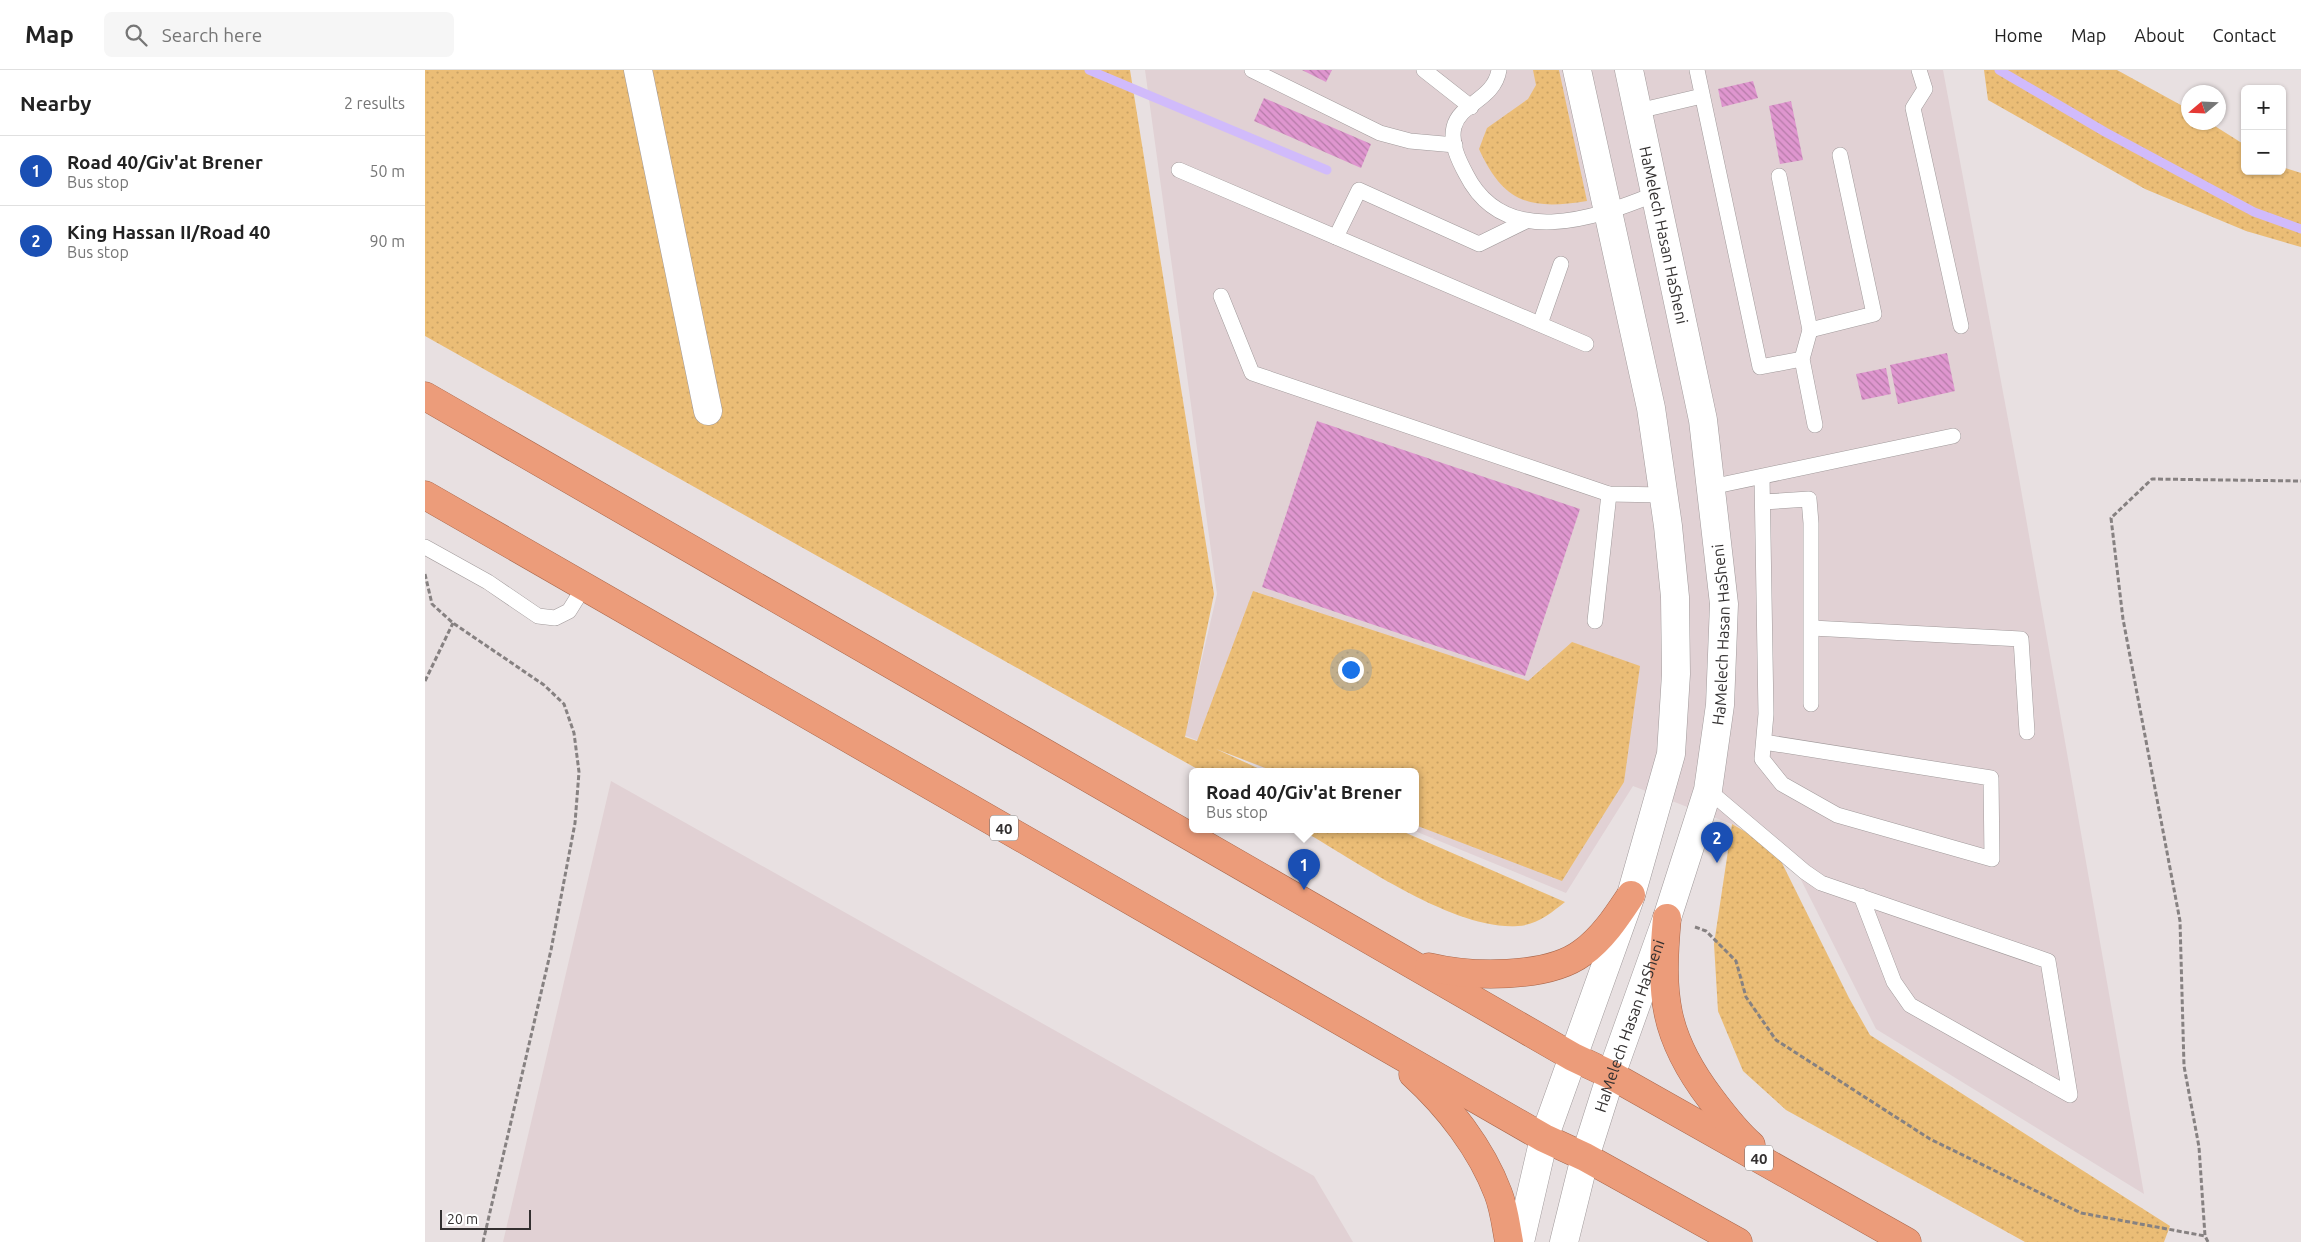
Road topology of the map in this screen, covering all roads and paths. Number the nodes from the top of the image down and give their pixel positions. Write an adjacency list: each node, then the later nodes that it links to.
1 (638, 70): 28 (street)
2 (1252, 70): 12 (lane)
3 (1424, 70): 10 (lane)
4 (1499, 70): 10 (lane)
5 (1577, 70): 17 (street)
6 (1629, 70): 11 (street, HaMelech Hasan HaSheni)
7 (1697, 70): 9 (lane)
8 (1919, 70): 23 (lane)
9 (1702, 96): 11 (lane); 26 (lane)
10 (1471, 107): 12 (lane)
11 (1638, 111): 16 (street, HaMelech Hasan HaSheni)
12 (1455, 145): 18 (lane)
13 (1840, 156): 24 (lane)
14 (1179, 170): 19 (lane)
15 (1779, 176): 24 (lane)
16 (1655, 194): 17 (lane); 33 (street, HaMelech Hasan HaSheni)
17 (1608, 213): 18 (lane); 36 (street)
18 (1526, 221): 19 (lane)
19 (1336, 237): 22 (lane)
20 (1561, 264): 22 (lane)
21 (1221, 296): 34 (lane)
22 (1540, 324): 25 (lane)
23 (1961, 326)
24 (1810, 330): 26 (lane)
25 (1586, 344)
26 (1802, 358): 29 (lane)
27 (425, 396): 52 (highway, 40)
28 (708, 411)
29 (1815, 425)
30 (1953, 436): 31 (lane)
31 (1762, 477): 33 (lane); 37 (lane)
32 (2301, 481): 59 (path)
33 (1711, 488): 48 (street, HaMelech Hasan HaSheni)
34 (1609, 494): 36 (lane); 41 (lane)
35 (425, 495): 40 (highway, 40)
36 (1664, 495): 49 (street)
37 (1763, 502): 43 (lane); 47 (lane)
38 (425, 547): 40 (lane)
39 (425, 573): 42 (path)
40 (585, 586): 53 (highway, 40)
41 (1595, 621)
42 (453, 623): 44 (path); 60 (path)
43 (1812, 628): 45 (lane); 46 (lane)
44 (425, 681)
45 (1811, 704)
46 (2027, 732)
47 (1764, 742): 47 (lane)
48 (1708, 790): 50 (lane); 51 (street, HaMelech Hasan HaSheni)
49 (1631, 895): 52 (highway); 54 (street)
50 (1861, 896): 50 (lane)
51 (1667, 918): 55 (street, HaMelech Hasan HaSheni); 58 (highway); 59 (path)
52 (1408, 962): 54 (highway, 40)
53 (1372, 1040): 56 (highway, 40); 61 (highway)
54 (1573, 1057): 55 (highway, 40); 56 (street)
55 (1611, 1075): 57 (street, HaMelech Hasan HaSheni); 58 (highway, 40)
56 (1544, 1138): 57 (highway, 40); 62 (street)
57 (1585, 1157): 63 (street, HaMelech Hasan HaSheni); 64 (highway, 40)
58 (1781, 1171): 65 (highway, 40)
59 (2205, 1236): 66 (path)
60 (483, 1242)
61 (1509, 1242)
62 (1520, 1242)
63 (1564, 1242)
64 (1738, 1242)
65 (1907, 1242)
66 (2208, 1242)

